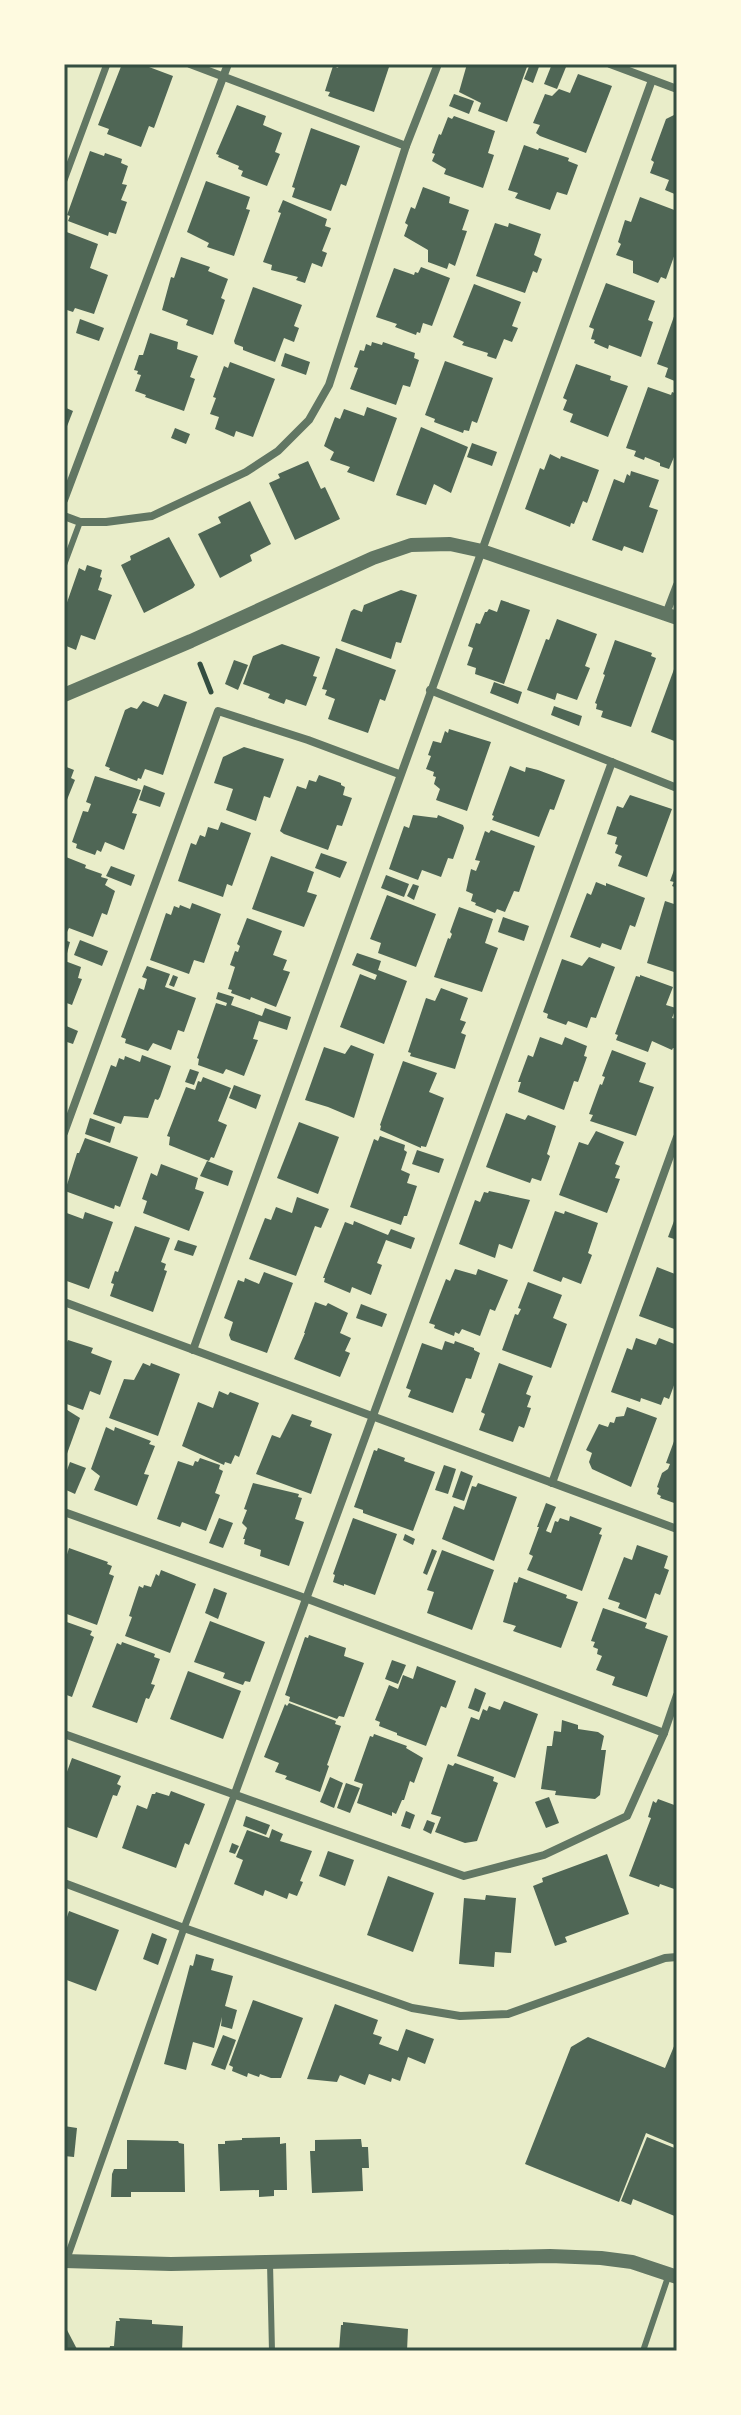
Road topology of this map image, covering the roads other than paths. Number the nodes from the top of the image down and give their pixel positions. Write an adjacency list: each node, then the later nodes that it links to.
1 (107, 64): 10 (street)
2 (190, 64): 6 (street)
3 (228, 64): 6 (street)
4 (438, 64): 9 (street)
5 (610, 64): 7 (street)
6 (224, 76): 9 (street); 11 (street)
7 (652, 80): 8 (street); 14 (street)
8 (677, 89)
9 (406, 146): 13 (street)
10 (64, 180)
11 (64, 500)
12 (64, 516): 13 (street)
13 (80, 522): 15 (lane)
14 (482, 551): 17 (street); 18 (street); 19 (street)
15 (64, 565)
16 (677, 585): 17 (street)
17 (671, 616)
18 (430, 690): 20 (street); 21 (street)
19 (64, 695)
20 (612, 762): 22 (street); 27 (street)
21 (399, 774): 23 (street); 26 (street)
22 (677, 788)
23 (64, 1133)
24 (677, 1137): 28 (street)
25 (64, 1302): 26 (street)
26 (193, 1350): 27 (street)
27 (371, 1416): 28 (street); 31 (street)
28 (552, 1483): 30 (street)
29 (64, 1512): 31 (street)
30 (677, 1529)
31 (305, 1598): 33 (street); 35 (street)
32 (677, 1695): 33 (street)
33 (664, 1733): 35 (street)
34 (64, 1734): 35 (street)
35 (234, 1796): 37 (street)
36 (64, 1883): 37 (street)
37 (184, 1928): 38 (street); 39 (street)
38 (677, 1957)
39 (65, 2261): 40 (street)
40 (270, 2263): 41 (street); 42 (lane)
41 (673, 2276): 43 (lane)
42 (272, 2351)
43 (643, 2351)

